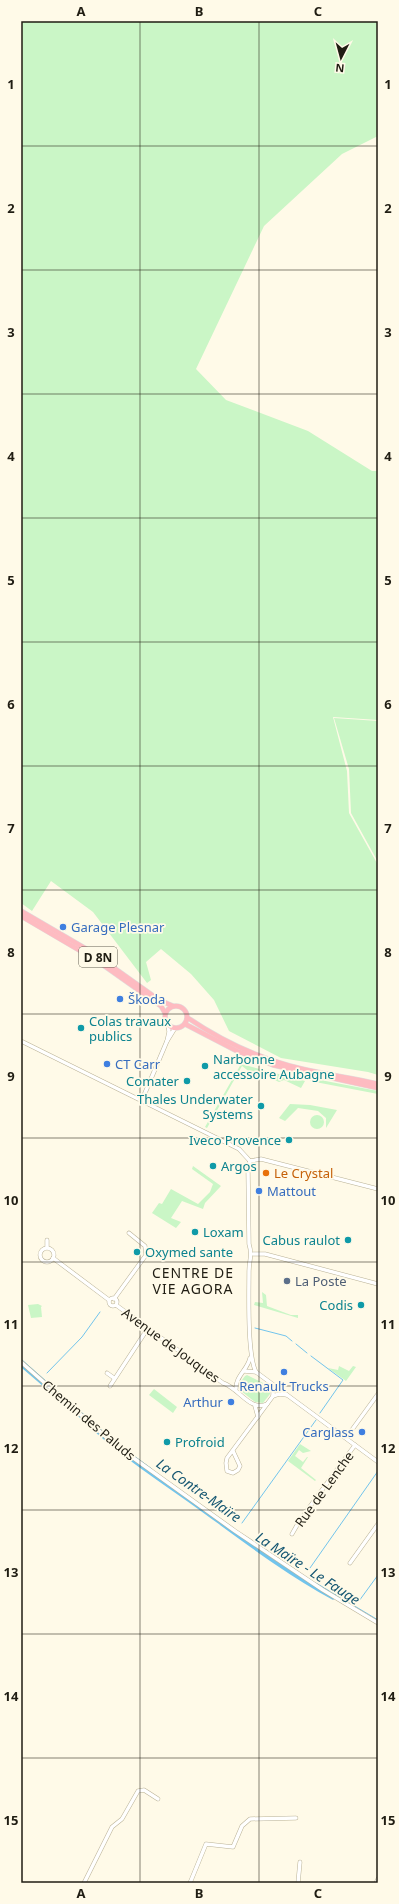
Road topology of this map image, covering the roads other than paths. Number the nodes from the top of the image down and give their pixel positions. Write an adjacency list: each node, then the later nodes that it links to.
1 (21, 911): 3 (main road, D 8N)
2 (21, 916): 4 (main road, D 8N)
3 (173, 1006): 4 (main road); 5 (main road)
4 (165, 1013): 6 (main road)
5 (188, 1018): 7 (main road); 11 (main road)
6 (168, 1024): 8 (main road); 10 (street)
7 (185, 1024): 8 (main road); 12 (main road)
8 (175, 1028): 10 (street)
9 (21, 1041): 13 (street)
10 (167, 1041): 13 (street)
11 (378, 1084)
12 (378, 1088)
13 (142, 1100): 14 (street)
14 (250, 1161): 15 (street); 19 (street)
15 (378, 1189)
16 (129, 1233): 22 (street)
17 (47, 1240): 18 (street)
18 (47, 1248): 20 (street); 20 (street)
19 (253, 1254): 21 (street); 26 (street)
20 (53, 1258): 23 (street, Avenue de Jouques)
21 (378, 1284)
22 (114, 1298): 23 (street); 24 (street)
23 (109, 1300): 24 (street, Avenue de Jouques)
24 (116, 1305): 25 (street, Avenue de Jouques)
25 (148, 1328): 31 (street); 33 (street, Avenue de Jouques)
26 (251, 1357): 28 (street); 29 (street)
27 (21, 1362): 50 (street, Chemin des Paluds)
28 (244, 1371): 29 (street); 32 (street)
29 (256, 1372): 34 (street)
30 (107, 1373): 31 (street)
31 (114, 1378): 35 (street)
32 (236, 1382): 33 (street, Avenue de Jouques); 36 (street)
33 (227, 1384): 36 (street, Avenue de Jouques)
34 (273, 1385): 38 (street); 39 (street)
35 (110, 1386)
36 (236, 1388): 41 (street, Avenue de Jouques)
37 (378, 1394): 43 (street)
38 (287, 1395): 39 (street); 43 (street)
39 (273, 1396): 40 (street)
40 (267, 1404): 41 (street); 42 (street)
41 (255, 1406): 42 (street)
42 (258, 1417): 45 (street)
43 (346, 1438): 44 (street)
44 (355, 1445): 46 (street); 48 (street, Rue de Lenche)
45 (233, 1451): 45 (street)
46 (378, 1462)
47 (378, 1524): 49 (street)
48 (292, 1534)
49 (350, 1563)
50 (378, 1623)
51 (158, 1799): 55 (street)
52 (296, 1818): 56 (street)
53 (300, 1862): 57 (street)
54 (378, 1879): 58 (street)
55 (84, 1883)
56 (190, 1883)
57 (298, 1883)
58 (376, 1883)

